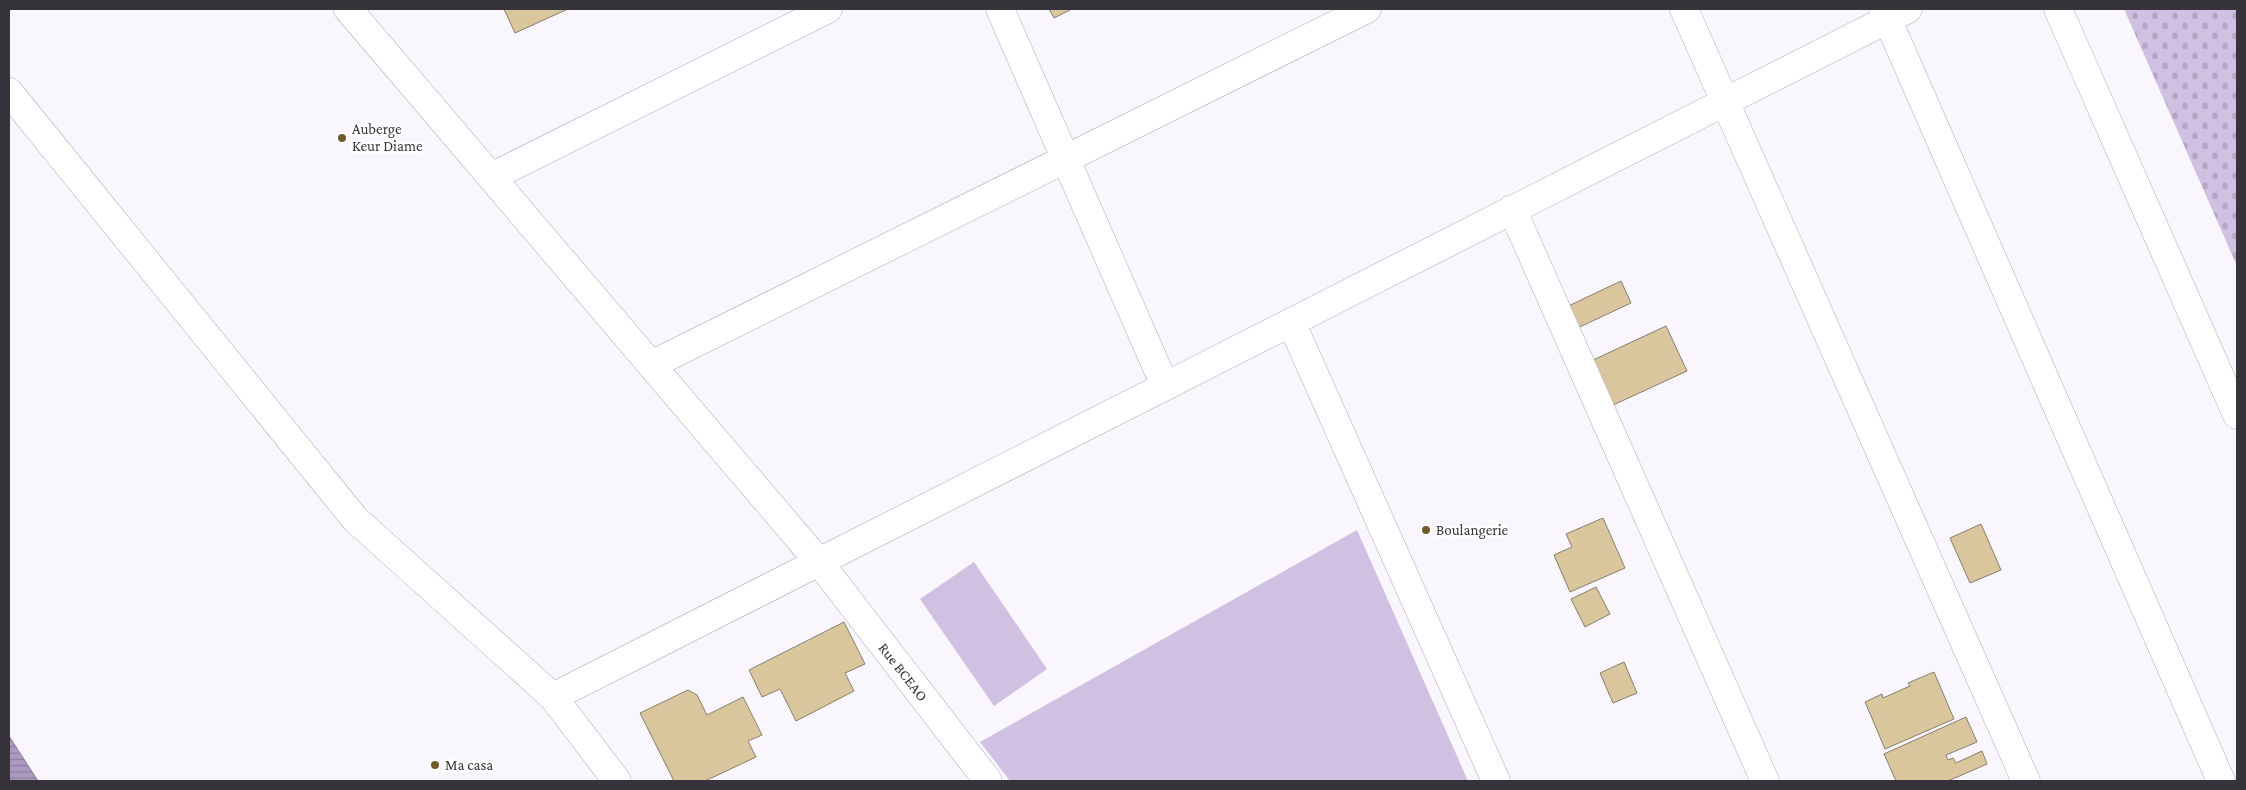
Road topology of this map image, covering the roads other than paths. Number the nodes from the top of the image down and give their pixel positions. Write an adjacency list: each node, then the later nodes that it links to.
1 (348, 9): 11 (street, Rue BCEAO)
2 (828, 9): 11 (street)
3 (1000, 9): 10 (street)
4 (1368, 9): 10 (street)
5 (1684, 9): 9 (street)
6 (2058, 9): 16 (street)
7 (1893, 12): 9 (street); 24 (street)
8 (9, 92): 18 (street)
9 (1725, 101): 12 (street); 23 (street)
10 (1066, 159): 14 (street); 15 (street)
11 (491, 177): 14 (street, Rue BCEAO)
12 (1512, 209): 13 (street); 22 (street)
13 (1291, 322): 15 (street); 21 (street)
14 (651, 366): 17 (street, Rue BCEAO)
15 (1165, 386): 17 (street)
16 (2237, 415)
17 (818, 562): 18 (street); 20 (street, Rue BCEAO)
18 (554, 697): 19 (street)
19 (617, 781)
20 (988, 781)
21 (1496, 781)
22 (1765, 781)
23 (2026, 781)
24 (2222, 781)

